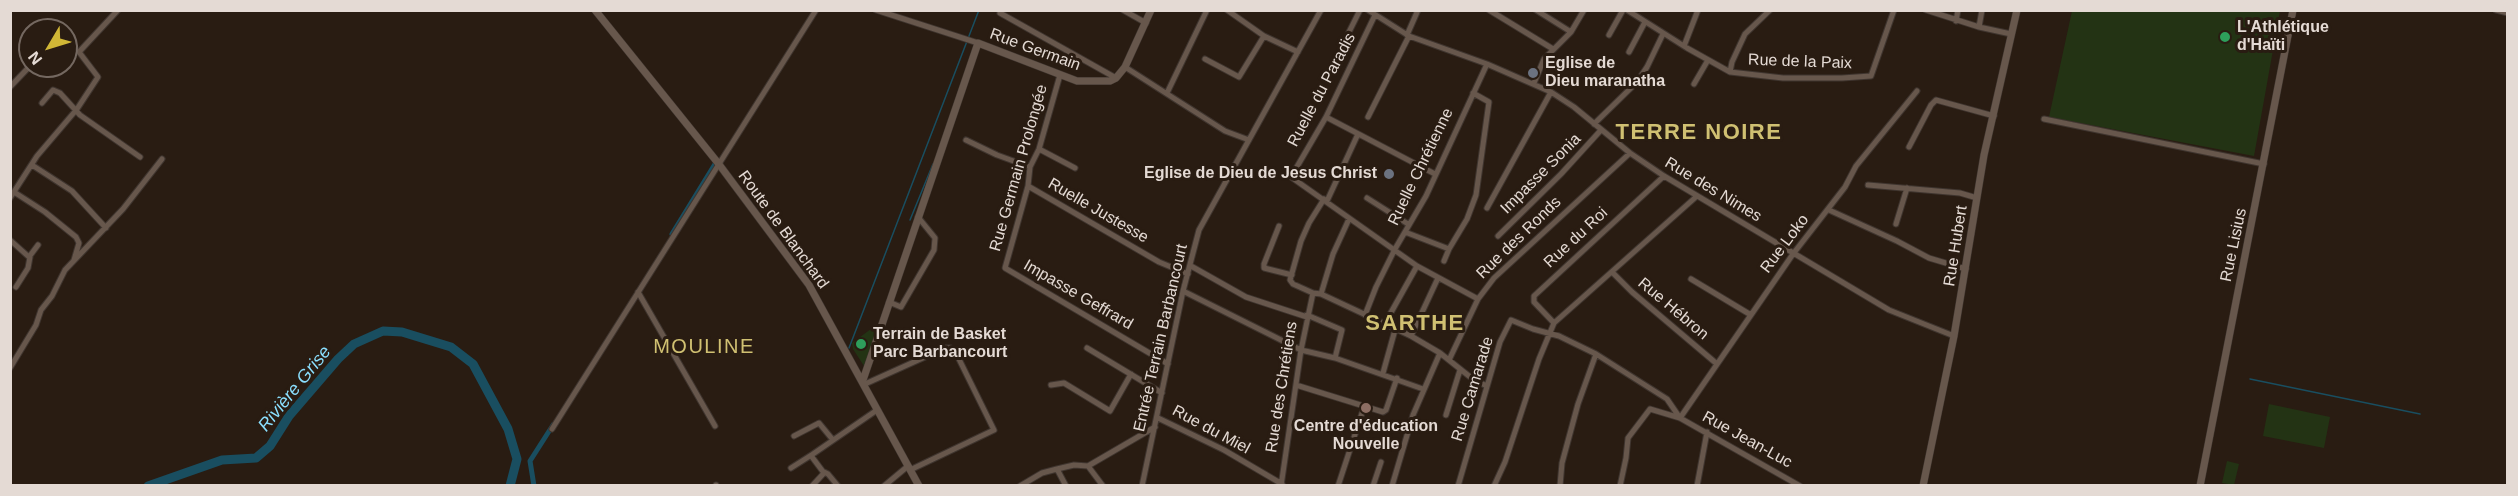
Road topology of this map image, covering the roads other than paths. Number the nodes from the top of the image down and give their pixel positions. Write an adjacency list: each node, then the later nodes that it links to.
1 (118, 10): 60 (street)
2 (595, 10): 75 (street, Route de Blanchard)
3 (816, 10): 75 (street)
4 (876, 10): 40 (street)
5 (1123, 10): 32 (street)
6 (1151, 10): 32 (street)
7 (1207, 10): 57 (street)
8 (1227, 10): 39 (street)
9 (1321, 10): 44 (street, Entrée Terrain Barbancourt)
10 (1360, 10): 41 (street)
11 (1368, 10): 29 (street, Rue des Nimes)
12 (1418, 10): 37 (street)
13 (1490, 10): 43 (street)
14 (1536, 10): 34 (street)
15 (1584, 10): 34 (street)
16 (1625, 10): 30 (street); 38 (street)
17 (1644, 10): 30 (street)
18 (1698, 10): 42 (street)
19 (1770, 10): 50 (street)
20 (1894, 10): 50 (street, Rue de la Paix)
21 (1926, 10): 31 (street)
22 (1959, 10): 31 (street)
23 (1982, 10): 33 (street)
24 (2017, 10): 36 (street, Rue Hubert)
25 (2293, 10): 76 (street, Rue Lisius)
26 (2496, 10): 28 (street)
27 (1000, 13): 52 (street)
28 (2508, 13)
29 (1375, 15): 37 (street, Rue des Nimes); 62 (street, Ruelle du Paradis)
30 (1643, 20): 35 (street); 45 (street)
31 (1956, 21): 33 (street)
32 (1146, 23): 49 (street)
33 (1979, 27): 36 (street)
34 (1571, 32): 43 (street)
35 (1663, 34): 42 (street); 65 (street)
36 (2012, 34): 61 (street, Rue Hubert)
37 (1408, 35): 48 (street, Rue des Nimes); 63 (street)
38 (1609, 35)
39 (1264, 36): 44 (street); 46 (street)
40 (976, 43): 51 (street, Rue Germain); 92 (street)
41 (1343, 44)
42 (1684, 46): 47 (street)
43 (1553, 49): 53 (street)
44 (1298, 52): 69 (street, Entrée Terrain Barbancourt)
45 (1629, 52)
46 (1205, 59)
47 (1707, 60): 50 (street); 54 (street)
48 (1487, 64): 53 (street, Rue des Nimes); 58 (street, Ruelle Chrétienne)
49 (1125, 67): 52 (street); 57 (street)
50 (1730, 72)
51 (1060, 75): 52 (street, Rue Germain); 71 (street, Rue Germain Prolongée)
52 (1116, 78)
53 (1534, 83): 56 (street, Rue des Nimes)
54 (1694, 84)
55 (1917, 91): 91 (street, Rue Loko)
56 (1551, 92): 65 (street, Rue des Nimes); 90 (street)
57 (1167, 93): 69 (street)
58 (1473, 93): 80 (street, Ruelle Chrétienne); 104 (street)
59 (42, 103): 60 (street)
60 (77, 110): 73 (street); 77 (street)
61 (1994, 116): 70 (street); 88 (street, Rue Hubert)
62 (1326, 117): 67 (street); 89 (street, Ruelle du Paradis)
63 (1368, 117)
64 (2044, 119): 76 (street)
65 (1594, 124): 66 (street, Rue des Nimes)
66 (1601, 130): 72 (street, Rue des Nimes); 99 (street, Impasse Sonia)
67 (1358, 134): 80 (street); 89 (street)
68 (966, 140): 78 (street)
69 (1249, 140): 110 (street, Entrée Terrain Barbancourt)
70 (1910, 147)
71 (1039, 149): 78 (street, Rue Germain Prolongée); 79 (street)
72 (1630, 153): 81 (street, Rue des Nimes); 124 (street, Rue des Ronds)
73 (140, 157)
74 (162, 159): 97 (street)
75 (718, 163): 121 (street); 148 (street, Route de Blanchard)
76 (2264, 164): 193 (street, Rue Lisius)
77 (32, 165): 85 (street); 97 (street)
78 (1030, 167): 83 (street, Rue Germain Prolongée)
79 (1075, 168)
80 (1436, 174): 94 (street, Ruelle Chrétienne)
81 (1664, 176): 86 (street, Rue des Nimes); 129 (street, Rue du Roi)
82 (1868, 185): 84 (street)
83 (1028, 186): 112 (street, Rue Germain Prolongée); 115 (street, Ruelle Justesse)
84 (1907, 188): 88 (street); 95 (street)
85 (12, 195): 109 (street)
86 (1697, 196): 106 (street, Rue des Nimes); 114 (street)
87 (1367, 198): 94 (street)
88 (1977, 198): 113 (street, Rue Hubert)
89 (1326, 200): 93 (street); 116 (street)
90 (1487, 208)
91 (1829, 210): 106 (street, Rue Loko); 113 (street)
92 (917, 216): 125 (street); 125 (street)
93 (1348, 219): 103 (street); 123 (street)
94 (1408, 224): 98 (street, Ruelle Chrétienne)
95 (1896, 224)
96 (1279, 226): 116 (street)
97 (106, 228): 109 (street)
98 (1405, 232): 103 (street, Ruelle Chrétienne); 104 (street)
99 (1498, 236)
100 (10, 240): 102 (street)
101 (38, 245): 107 (street)
102 (16, 246): 105 (street); 107 (street)
103 (1395, 249): 111 (street); 126 (street, Ruelle Chrétienne)
104 (1449, 249): 108 (street)
105 (10, 252)
106 (1793, 254): 127 (street, Rue Loko); 134 (street, Rue des Nimes)
107 (30, 257): 119 (street)
108 (1444, 261)
109 (74, 262): 143 (street)
110 (1191, 266): 115 (street, Entrée Terrain Barbancourt); 128 (street)
111 (1417, 266): 117 (street); 130 (street)
112 (1005, 268): 141 (street, Impasse Geffrard)
113 (1966, 268): 134 (street, Rue Hubert)
114 (1612, 272): 129 (street); 142 (street, Rue Hébron)
115 (1188, 274): 120 (street, Entrée Terrain Barbancourt)
116 (1292, 275): 122 (street)
117 (1438, 278): 124 (street); 133 (street)
118 (1691, 279): 127 (street)
119 (16, 287)
120 (1183, 291): 136 (street); 141 (street, Entrée Terrain Barbancourt)
121 (638, 292): 159 (street); 161 (street)
122 (1312, 293): 123 (street); 128 (street, Rue des Chrétiens)
123 (1321, 294): 126 (street)
124 (1478, 299): 140 (street, Rue des Ronds)
125 (889, 302): 148 (street)
126 (1365, 315): 130 (street)
127 (1751, 315): 142 (street, Rue Loko)
128 (1307, 316): 136 (street, Rue des Chrétiens); 139 (street)
129 (1554, 323): 132 (street)
130 (1384, 325): 131 (street)
131 (1395, 330): 133 (street); 145 (street)
132 (1548, 333): 138 (street, Rue Camarade); 151 (street, Rue Camarade); 187 (street)
133 (1411, 336): 137 (street)
134 (1954, 336): 192 (street, Rue Hubert)
135 (1088, 348): 146 (street)
136 (1301, 350): 139 (street); 150 (street, Rue des Chrétiens)
137 (1440, 353): 140 (street); 152 (street)
138 (1596, 354): 158 (street, Rue Camarade); 188 (street)
139 (1335, 358): 145 (street)
140 (1449, 360): 144 (street)
141 (1168, 364): 153 (street, Entrée Terrain Barbancourt)
142 (1717, 364): 158 (street, Rue Loko)
143 (10, 369)
144 (1460, 370): 151 (street); 156 (street)
145 (1383, 373): 147 (street)
146 (1131, 374): 149 (street); 153 (street)
147 (1397, 378): 152 (street); 154 (street)
148 (864, 382): 155 (street, Route de Blanchard); 169 (street)
149 (1051, 385)
150 (1296, 385): 154 (street); 174 (street, Rue des Chrétiens)
151 (1487, 386): 186 (street, Rue Camarade)
152 (1423, 389): 185 (street)
153 (1162, 393): 157 (street, Entrée Terrain Barbancourt)
154 (1364, 407): 183 (street)
155 (878, 410): 164 (street); 169 (street, Route de Blanchard)
156 (1446, 415)
157 (1158, 418): 160 (street, Entrée Terrain Barbancourt); 174 (street, Rue du Miel)
158 (1680, 418): 162 (street, Rue Jean-Luc); 189 (street)
159 (715, 426)
160 (1155, 427): 167 (street); 182 (street, Entrée Terrain Barbancourt)
161 (552, 429)
162 (1707, 432): 172 (street, Rue Jean-Luc); 190 (street)
163 (794, 436): 164 (street)
164 (833, 440): 165 (street)
165 (813, 454): 168 (street); 171 (street)
166 (1381, 462): 184 (street)
167 (1088, 466): 170 (street); 181 (street)
168 (791, 468)
169 (909, 468): 177 (street); 178 (street, Route de Blanchard)
170 (1057, 469): 173 (street); 180 (street)
171 (824, 472): 175 (street); 176 (street)
172 (1791, 483): 191 (street, Rue Jean-Luc)
173 (1028, 484): 179 (street)
174 (1281, 485)
175 (812, 486)
176 (837, 486)
177 (884, 486)
178 (919, 486)
179 (1020, 486)
180 (1066, 486)
181 (1103, 486)
182 (1142, 486)
183 (1338, 486)
184 (1373, 486)
185 (1392, 486)
186 (1458, 486)
187 (1494, 486)
188 (1560, 486)
189 (1620, 486)
190 (1697, 486)
191 (1800, 486)
192 (1923, 486)
193 (2200, 486)

